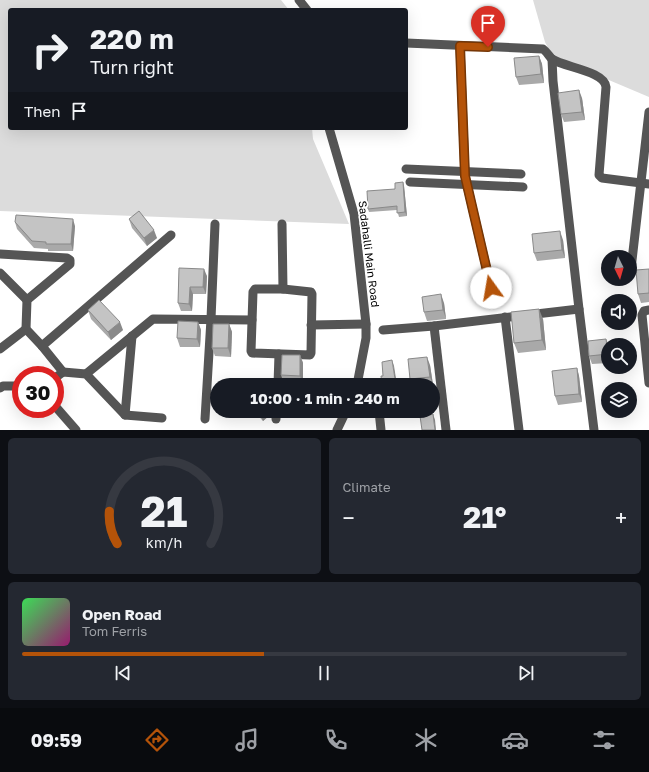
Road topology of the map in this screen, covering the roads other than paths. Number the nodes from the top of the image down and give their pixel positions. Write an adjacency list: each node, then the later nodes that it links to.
1 (299, 0): 2 (street)
2 (305, 8)
3 (408, 44): 4 (street)
4 (460, 46): 5 (street); 9 (street)
5 (552, 59): 12 (street); 24 (street)
6 (649, 112): 12 (street)
7 (330, 130): 29 (street, Sadahalli Main Road)
8 (406, 169): 9 (street)
9 (465, 172): 10 (street); 13 (street)
10 (521, 174)
11 (410, 182): 13 (street)
12 (645, 183): 18 (street)
13 (467, 185): 14 (street); 21 (street)
14 (523, 188)
15 (215, 224): 27 (street)
16 (282, 224): 22 (street)
17 (171, 235): 35 (street)
18 (634, 250)
19 (0, 254): 23 (street)
20 (0, 273): 23 (street)
21 (491, 288)
22 (283, 290): 28 (street); 30 (street)
23 (27, 300): 32 (street)
24 (579, 309): 26 (street); 57 (street)
25 (649, 310): 43 (street)
26 (505, 318): 31 (street); 56 (street)
27 (211, 319): 28 (street); 34 (street); 51 (street)
28 (252, 320): 37 (street)
29 (366, 324): 30 (street); 42 (street, Sadahalli Main Road)
30 (311, 326): 37 (street)
31 (434, 326): 33 (street); 55 (street)
32 (26, 329): 35 (street); 36 (street)
33 (383, 330)
34 (132, 336): 40 (street); 46 (street)
35 (42, 346): 38 (street)
36 (0, 349)
37 (279, 354): 41 (street)
38 (58, 366)
39 (64, 372): 40 (street)
40 (86, 374): 46 (street)
41 (278, 378)
42 (358, 378)
43 (649, 382)
44 (12, 386): 45 (street)
45 (0, 388)
46 (125, 415): 48 (street)
47 (64, 416): 52 (street)
48 (162, 418)
49 (343, 418): 53 (street)
50 (380, 418): 54 (street)
51 (204, 419)
52 (76, 430)
53 (337, 430)
54 (381, 430)
55 (446, 430)
56 (519, 430)
57 (594, 430)

